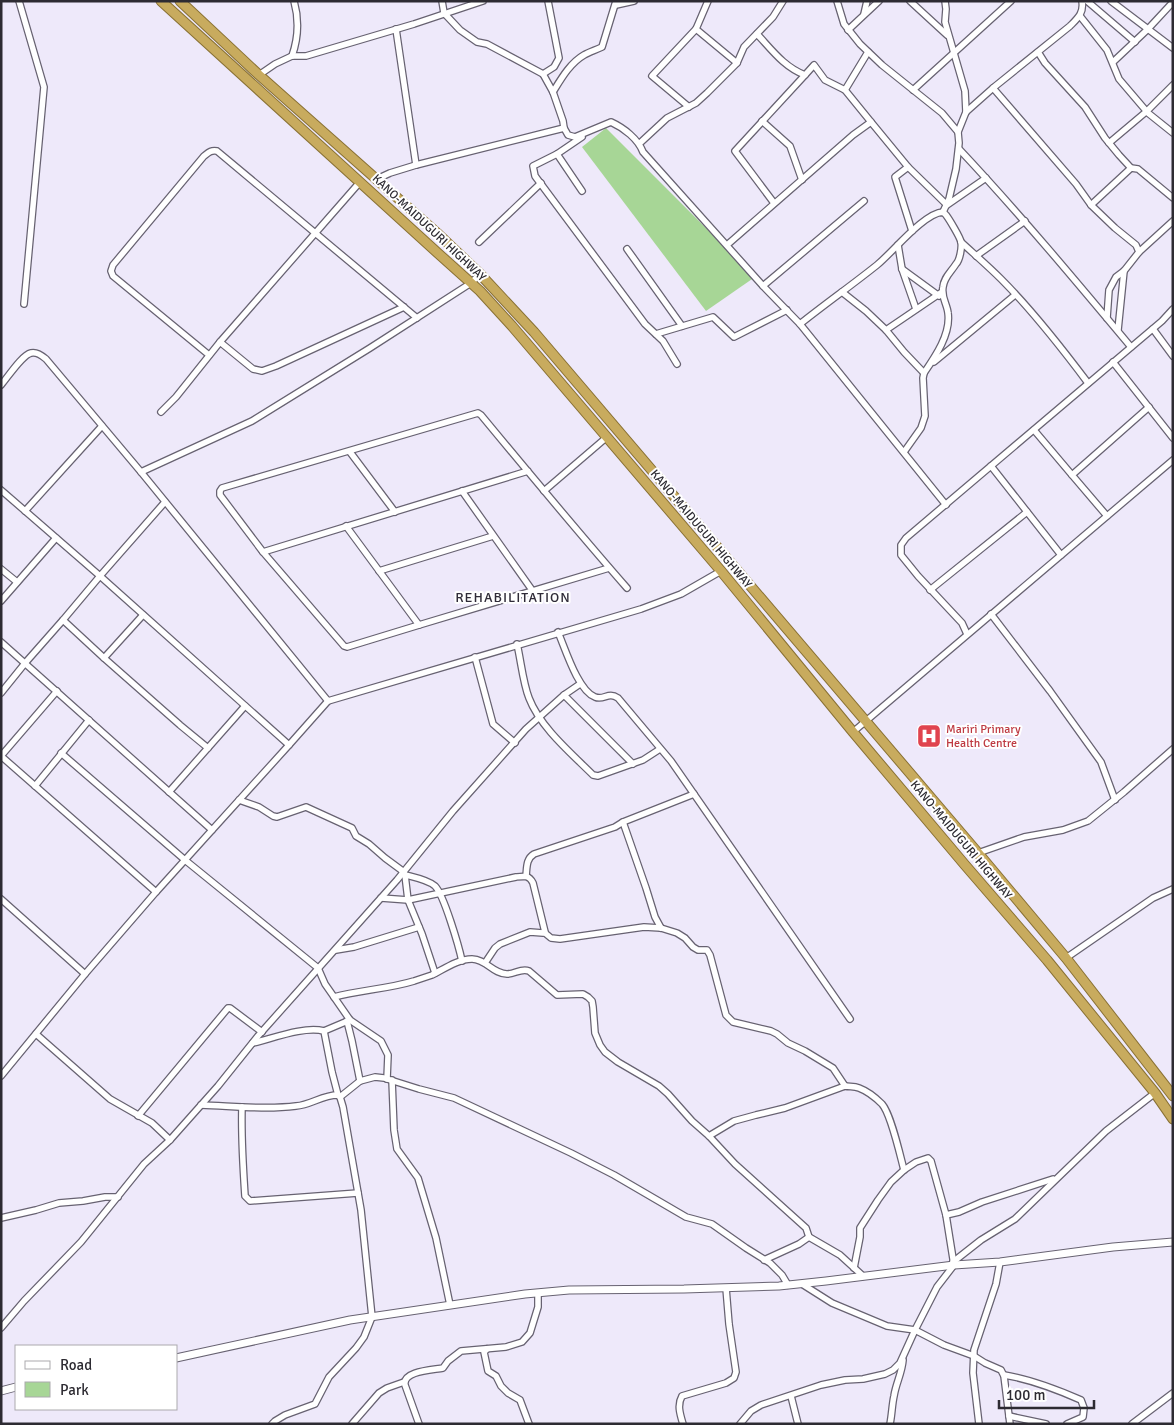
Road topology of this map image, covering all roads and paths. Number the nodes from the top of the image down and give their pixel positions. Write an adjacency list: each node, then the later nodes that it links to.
1 (19, 1): 94 (street)
2 (161, 1): 66 (highway, KANO-MAIDUGURI HIGHWAY)
3 (180, 1): 40 (highway, KANO-MAIDUGURI HIGHWAY)
4 (294, 1): 36 (street)
5 (442, 1): 22 (street)
6 (482, 1): 22 (street)
7 (548, 1): 39 (street)
8 (634, 1): 21 (street)
9 (708, 1): 26 (street)
10 (783, 1): 29 (street)
11 (837, 1): 27 (street)
12 (867, 1): 23 (street)
13 (879, 1): 23 (street)
14 (910, 1): 30 (street)
15 (945, 1): 30 (street)
16 (1011, 1): 35 (street)
17 (1082, 1): 24 (street)
18 (1087, 1): 31 (street)
19 (1111, 1): 28 (street)
20 (1173, 2): 28 (street)
21 (616, 3): 46 (street)
22 (444, 13): 25 (street); 39 (street)
23 (864, 15): 27 (street)
24 (1080, 16): 34 (street); 37 (street)
25 (396, 29): 36 (street); 60 (street)
26 (696, 29): 38 (street); 47 (street)
27 (848, 30): 33 (street)
28 (1148, 30): 31 (street); 32 (street)
29 (757, 34): 38 (street); 41 (street)
30 (949, 37): 35 (street)
31 (1134, 42): 37 (street)
32 (1173, 48)
33 (868, 52): 44 (street); 45 (street)
34 (1038, 52): 43 (street); 57 (street)
35 (954, 53): 45 (street); 49 (street)
36 (292, 56): 40 (street)
37 (1112, 62): 48 (street)
38 (737, 63): 47 (street)
39 (543, 74): 46 (street)
40 (259, 75): 64 (highway, KANO-MAIDUGURI HIGHWAY)
41 (805, 75): 44 (street); 50 (street)
42 (1173, 85): 48 (street)
43 (993, 88): 49 (street); 72 (street)
44 (845, 90): 51 (street)
45 (913, 90): 53 (street)
46 (553, 92): 52 (street)
47 (689, 107): 56 (street)
48 (1147, 111): 55 (street); 57 (street)
49 (966, 112): 53 (street)
50 (762, 121): 65 (street); 71 (street)
51 (871, 122): 61 (street); 65 (street)
52 (564, 128): 54 (street); 60 (street)
53 (958, 132): 58 (street)
54 (587, 133): 56 (street); 59 (street)
55 (1173, 133)
56 (640, 143): 81 (street)
57 (1109, 143): 62 (street)
58 (959, 149): 63 (street); 73 (street)
59 (557, 154): 67 (street); 68 (street)
60 (416, 165): 64 (street)
61 (908, 167): 73 (street); 77 (street)
62 (1131, 168): 69 (street); 72 (street)
63 (986, 178): 73 (street); 75 (street)
64 (377, 179): 88 (highway, KANO-MAIDUGURI HIGHWAY)
65 (802, 180): 71 (street)
66 (360, 182): 78 (street); 89 (highway, KANO-MAIDUGURI HIGHWAY)
67 (541, 184): 79 (street); 106 (street)
68 (582, 191)
69 (1173, 198)
70 (864, 201): 90 (street)
71 (774, 203): 81 (street)
72 (1091, 204): 84 (street)
73 (946, 205): 74 (street)
74 (943, 212): 77 (street); 80 (street)
75 (1025, 221): 85 (street); 100 (street)
76 (1173, 221): 84 (street)
77 (912, 231): 82 (street)
78 (316, 233): 95 (street); 107 (street); 109 (street)
79 (479, 242)
80 (961, 242): 85 (street); 92 (street)
81 (727, 245): 90 (street)
82 (898, 245): 86 (street); 91 (street)
83 (627, 249): 102 (street)
84 (1138, 252): 87 (street)
85 (976, 256): 93 (street)
86 (902, 269): 92 (street); 96 (street)
87 (1124, 271): 100 (street); 105 (street)
88 (480, 274): 89 (street); 173 (highway, KANO-MAIDUGURI HIGHWAY)
89 (471, 283): 99 (street); 121 (highway, KANO-MAIDUGURI HIGHWAY)
90 (763, 286): 98 (street)
91 (842, 292): 101 (street); 104 (street)
92 (940, 293): 96 (street); 113 (street)
93 (1016, 295): 113 (street); 115 (street)
94 (24, 304)
95 (404, 308): 99 (street); 107 (street)
96 (916, 309): 104 (street)
97 (1173, 309): 103 (street)
98 (787, 310): 101 (street); 102 (street)
99 (417, 318): 128 (street)
100 (1108, 318): 105 (street)
101 (800, 324): 124 (street)
102 (682, 326): 106 (street)
103 (1153, 329): 108 (street); 110 (street)
104 (886, 330): 114 (street)
105 (1118, 330): 108 (street)
106 (656, 334): 112 (street)
107 (220, 342): 109 (street)
108 (1131, 347): 111 (street)
109 (210, 355): 118 (street)
110 (1173, 356)
111 (1113, 362): 115 (street); 117 (street)
112 (677, 364)
113 (928, 367): 114 (street)
114 (924, 373): 124 (street)
115 (1088, 383): 120 (street)
116 (1, 385): 119 (street)
117 (1148, 407): 122 (street); 129 (street)
118 (161, 412)
119 (102, 426): 128 (street); 135 (street)
120 (1034, 430): 126 (street); 129 (street)
121 (607, 437): 132 (street); 147 (highway, KANO-MAIDUGURI HIGHWAY)
122 (1173, 438)
123 (350, 452): 127 (street); 136 (street); 142 (street)
124 (904, 452): 134 (street)
125 (1173, 460): 138 (street)
126 (991, 466): 134 (street); 137 (street)
127 (528, 471): 131 (street); 132 (street)
128 (141, 472): 133 (street)
129 (1072, 475): 138 (street)
130 (1, 490): 135 (street)
131 (462, 491): 136 (street); 140 (street)
132 (544, 491): 144 (street)
133 (165, 502): 148 (street); 169 (street)
134 (946, 505): 152 (street)
135 (25, 511): 141 (street)
136 (395, 512): 139 (street)
137 (1027, 512): 143 (street); 152 (street)
138 (1107, 516): 143 (street)
139 (346, 526): 142 (street); 146 (street)
140 (493, 536): 146 (street); 151 (street)
141 (56, 538): 148 (street); 149 (street)
142 (262, 552): 157 (street)
143 (1061, 555): 154 (street)
144 (609, 568): 150 (street); 151 (street)
145 (1, 569): 149 (street)
146 (379, 570): 157 (street)
147 (721, 571): 158 (street); 174 (highway, KANO-MAIDUGURI HIGHWAY)
148 (100, 576): 155 (street); 156 (street)
149 (17, 582): 153 (street)
150 (626, 588)
151 (532, 590): 157 (street)
152 (930, 590): 159 (street)
153 (1, 601)
154 (991, 614): 159 (street); 187 (street)
155 (143, 615): 163 (street); 170 (street)
156 (64, 620): 163 (street); 164 (street)
157 (419, 624)
158 (558, 632): 161 (street); 165 (street)
159 (967, 634): 173 (street)
160 (1, 642): 164 (street)
161 (517, 644): 162 (street); 171 (street)
162 (475, 657): 169 (street); 175 (street)
163 (104, 658): 177 (street)
164 (26, 662): 166 (street); 167 (street)
165 (580, 684): 168 (street); 178 (street)
166 (57, 691): 172 (street); 181 (street)
167 (1, 693)
168 (564, 695): 171 (street); 182 (street)
169 (328, 701): 176 (street)
170 (245, 706): 176 (street); 177 (street)
171 (539, 718): 175 (street); 182 (street)
172 (89, 720): 180 (street); 184 (street)
173 (866, 721): 174 (street); 190 (highway, KANO-MAIDUGURI HIGHWAY)
174 (853, 732): 221 (highway, KANO-MAIDUGURI HIGHWAY)
175 (515, 743): 192 (street)
176 (290, 745): 186 (street)
177 (208, 748): 184 (street)
178 (660, 749): 182 (street); 185 (street)
179 (1173, 749): 187 (street)
180 (61, 753): 183 (street); 191 (street)
181 (1, 756): 183 (street)
182 (633, 764)
183 (35, 786): 195 (street)
184 (169, 792): 189 (street)
185 (694, 794): 188 (street); 211 (street)
186 (239, 800): 189 (street); 192 (street)
187 (1115, 800): 190 (street)
188 (623, 822): 193 (street); 201 (street)
189 (212, 830): 191 (street)
190 (978, 853): 204 (highway, KANO-MAIDUGURI HIGHWAY)
191 (185, 860): 195 (street); 207 (street)
192 (403, 874): 196 (street); 197 (street); 199 (street)
193 (526, 876): 196 (street); 202 (street)
194 (1173, 889): 204 (street)
195 (156, 892): 209 (street)
196 (440, 893): 199 (street); 205 (street)
197 (381, 898): 199 (street); 203 (street)
198 (1, 899): 209 (street)
199 (408, 900): 200 (street)
200 (419, 927): 203 (street); 208 (street)
201 (661, 928): 202 (street); 220 (street)
202 (544, 933): 206 (street)
203 (336, 950): 207 (street)
204 (1066, 958): 223 (highway, KANO-MAIDUGURI HIGHWAY)
205 (462, 961): 206 (street); 208 (street)
206 (485, 964): 228 (street)
207 (318, 968): 210 (street); 214 (street)
208 (435, 973): 210 (street)
209 (85, 974): 215 (street)
210 (334, 996): 212 (street)
211 (850, 1019)
212 (348, 1020): 213 (street); 218 (street); 219 (street)
213 (324, 1031): 216 (street); 222 (street)
214 (262, 1032): 216 (street); 226 (street)
215 (36, 1034): 217 (street); 226 (street)
216 (253, 1043): 224 (street)
217 (1, 1076)
218 (389, 1080): 219 (street); 238 (street); 247 (street)
219 (360, 1081): 222 (street)
220 (844, 1086): 228 (street); 230 (street)
221 (1155, 1093): 227 (highway, KANO-MAIDUGURI HIGHWAY); 231 (street)
222 (339, 1096): 225 (street); 232 (street)
223 (1173, 1096)
224 (201, 1105): 225 (street); 229 (street)
225 (242, 1107): 232 (street)
226 (138, 1116): 229 (street)
227 (1173, 1119)
228 (709, 1136): 236 (street)
229 (170, 1140): 233 (street)
230 (904, 1170): 234 (street); 241 (street)
231 (1057, 1178): 234 (street); 240 (street)
232 (358, 1193): 248 (street)
233 (118, 1197): 235 (street); 249 (street)
234 (946, 1215): 240 (street)
235 (1, 1218)
236 (809, 1237): 238 (street); 241 (street)
237 (1173, 1242): 239 (street)
238 (764, 1260): 244 (street)
239 (1000, 1262): 240 (street); 253 (street)
240 (953, 1263): 242 (street); 250 (street)
241 (854, 1268): 242 (street)
242 (863, 1276): 243 (street)
243 (802, 1284): 244 (street); 250 (street)
244 (788, 1285): 245 (street)
245 (726, 1288): 246 (street); 266 (street)
246 (538, 1293): 247 (street); 251 (street)
247 (450, 1305): 248 (street)
248 (372, 1317): 254 (street); 262 (street)
249 (1, 1328)
250 (915, 1330): 252 (street); 253 (street)
251 (487, 1349): 256 (street); 265 (street)
252 (903, 1356): 260 (street); 269 (street)
253 (974, 1356): 255 (street); 270 (street)
254 (178, 1358)
255 (1004, 1375): 261 (street); 273 (street)
256 (404, 1382): 263 (street); 264 (street)
257 (1, 1384): 258 (street)
258 (9, 1389)
259 (1173, 1393): 274 (street)
260 (791, 1396): 267 (street); 268 (street)
261 (1009, 1416): 271 (street); 272 (street)
262 (272, 1424)
263 (352, 1424)
264 (420, 1424)
265 (529, 1424)
266 (683, 1424)
267 (740, 1424)
268 (798, 1424)
269 (890, 1424)
270 (979, 1424)
271 (1010, 1424)
272 (1043, 1424)
273 (1067, 1424)
274 (1132, 1424)

